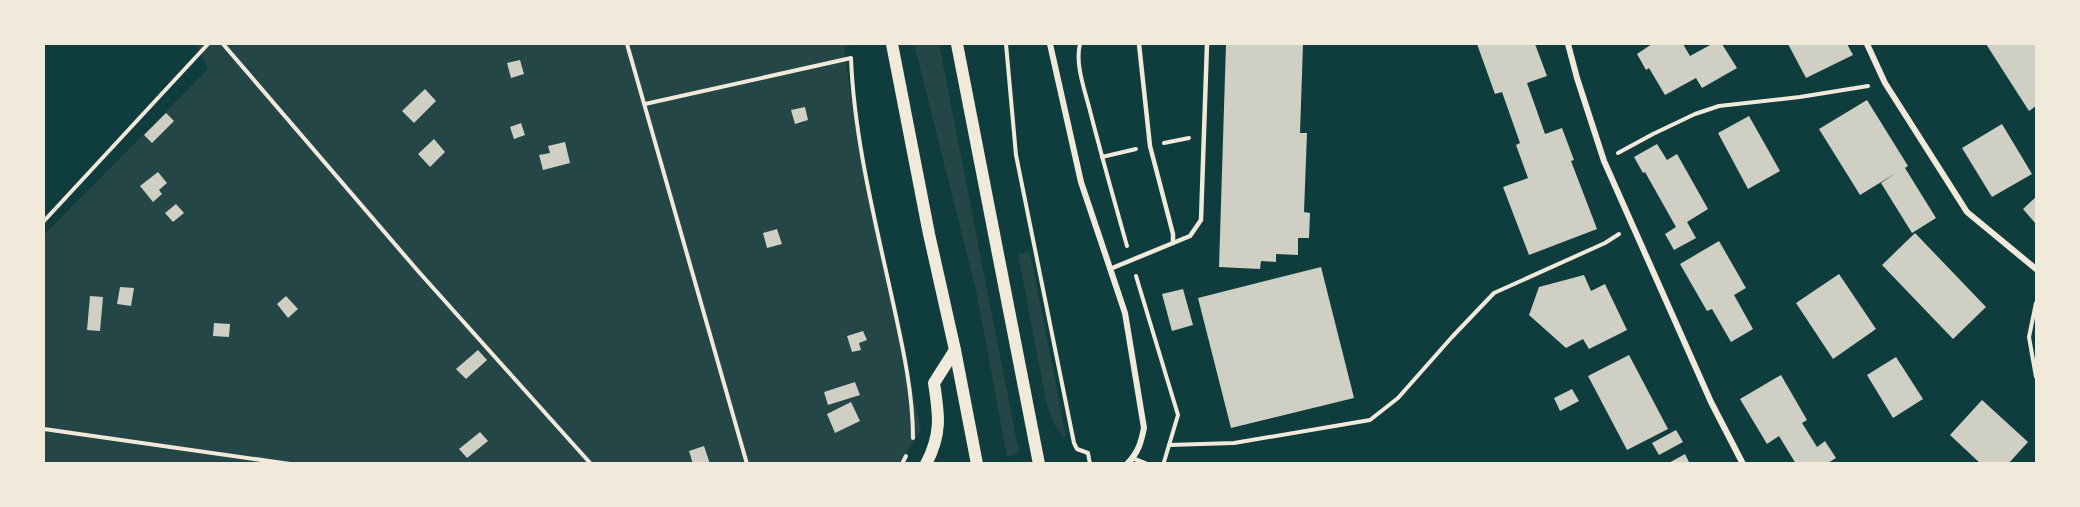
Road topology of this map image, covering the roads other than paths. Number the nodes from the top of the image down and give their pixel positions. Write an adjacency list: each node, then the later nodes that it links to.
1 (892, 44): 11 (main road)
2 (957, 44): 15 (main road)
3 (1050, 44): 9 (street)
4 (1139, 44): 8 (lane)
5 (1207, 44): 8 (lane)
6 (1568, 44): 18 (street)
7 (1867, 44): 10 (street)
8 (1173, 243): 9 (lane)
9 (1110, 269): 12 (street)
10 (2037, 269)
11 (955, 350): 13 (main road); 14 (main road)
12 (1132, 458): 16 (street); 17 (lane)
13 (927, 464)
14 (977, 464)
15 (1039, 464)
16 (1126, 464)
17 (1147, 464)
18 (1743, 464)

